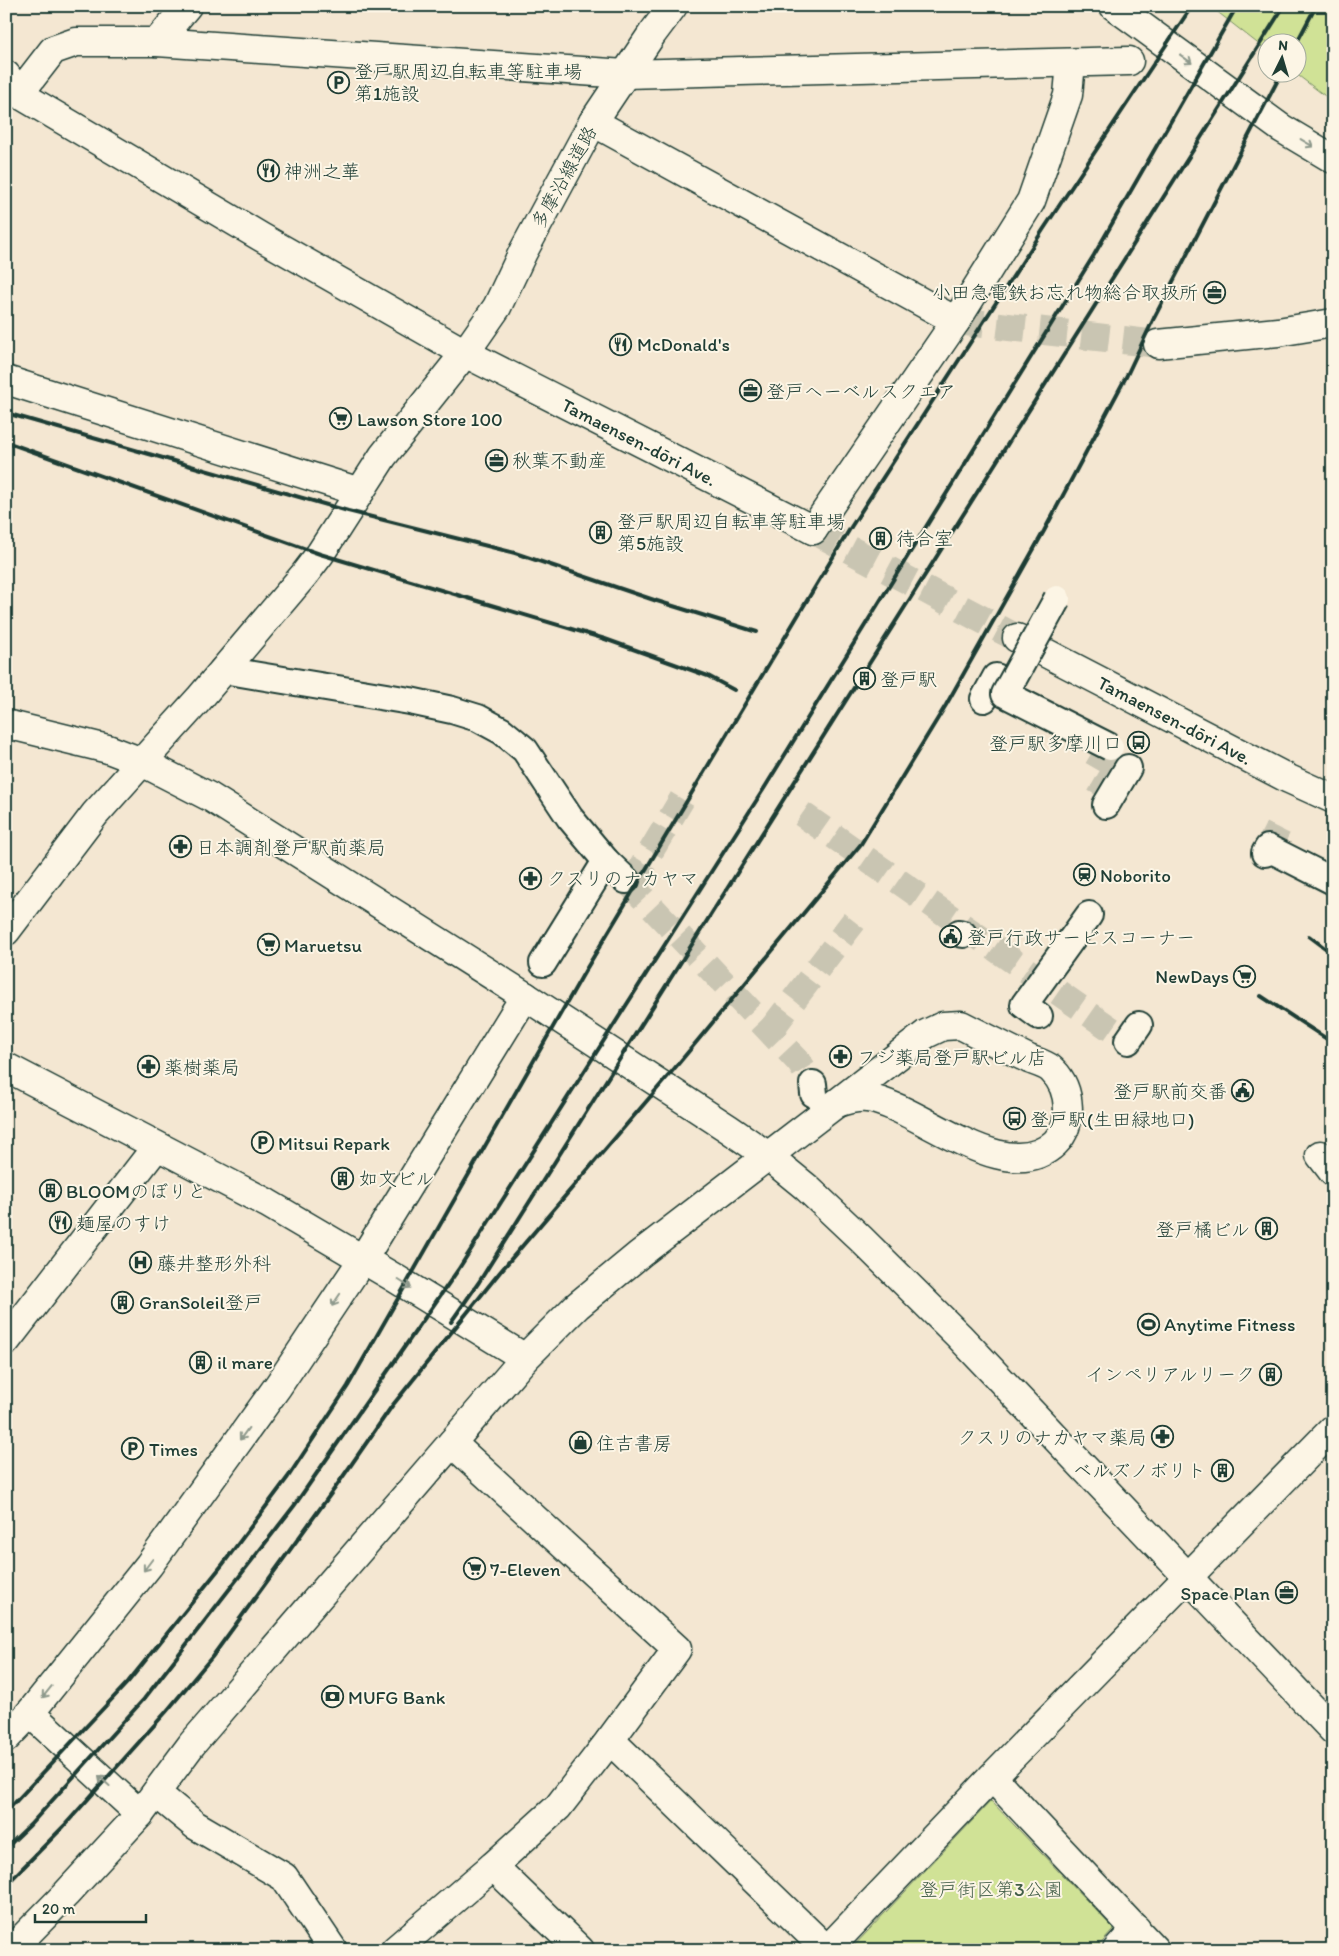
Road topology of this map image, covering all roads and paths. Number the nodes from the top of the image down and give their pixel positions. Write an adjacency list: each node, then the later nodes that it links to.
1 (187, 6): 4 (street)
2 (673, 6): 7 (street, 多摩沿線道路)
3 (1114, 6): 10 (street, one-way to 10)
4 (157, 42): 7 (street); 8 (street)
5 (1129, 61): 6 (street)
6 (1071, 63): 7 (street); 11 (street)
7 (625, 74): 9 (street, 多摩沿線道路)
8 (10, 88): 14 (street, Tamaensen-dōri Ave.)
9 (593, 122): 11 (street); 14 (street, 多摩沿線道路)
10 (1333, 159)
11 (956, 321): 14 (street, Tamaensen-dōri Ave.)
12 (1333, 323): 13 (street)
13 (1158, 344)
14 (465, 353): 16 (street, 多摩沿線道路)
15 (6, 380): 16 (street)
16 (360, 492): 19 (street, 多摩沿線道路)
17 (1057, 599): 21 (street, bridge)
18 (1017, 638): 24 (street, Tamaensen-dōri Ave.)
19 (222, 670): 22 (street, 多摩沿線道路); 27 (street)
20 (6, 724): 22 (street)
21 (1110, 747)
22 (142, 762): 31 (street, 多摩沿線道路); 33 (street)
23 (1128, 768): 25 (street)
24 (1333, 800)
25 (1106, 805)
26 (1266, 854): 29 (street)
27 (606, 861): 28 (street); 32 (street)
28 (626, 880)
29 (1333, 881)
30 (1089, 915): 34 (street)
31 (6, 931)
32 (544, 964)
33 (525, 996): 38 (street); 39 (street)
34 (1040, 1016)
35 (6, 1067): 37 (street)
36 (821, 1094): 36 (street); 38 (street)
37 (157, 1146): 39 (street); 40 (street)
38 (768, 1156): 41 (street); 44 (street)
39 (363, 1259): 41 (street, one-way to 41); 45 (street, one-way to 45)
40 (6, 1341)
41 (525, 1358): 43 (street)
42 (1333, 1430): 44 (street)
43 (452, 1443): 48 (street); 50 (street)
44 (1186, 1578): 46 (street); 49 (street)
45 (30, 1713): 47 (street); 50 (street, one-way to 45)
46 (1333, 1730)
47 (6, 1738)
48 (610, 1740): 51 (street); 57 (street)
49 (992, 1777): 52 (street); 57 (street)
50 (148, 1804): 53 (street); 54 (street)
51 (493, 1866): 55 (street); 56 (street)
52 (1136, 1929): 58 (street); 59 (street)
53 (11, 1950)
54 (333, 1950)
55 (395, 1950)
56 (580, 1950)
57 (827, 1950)
58 (1117, 1950)
59 (1155, 1950)

